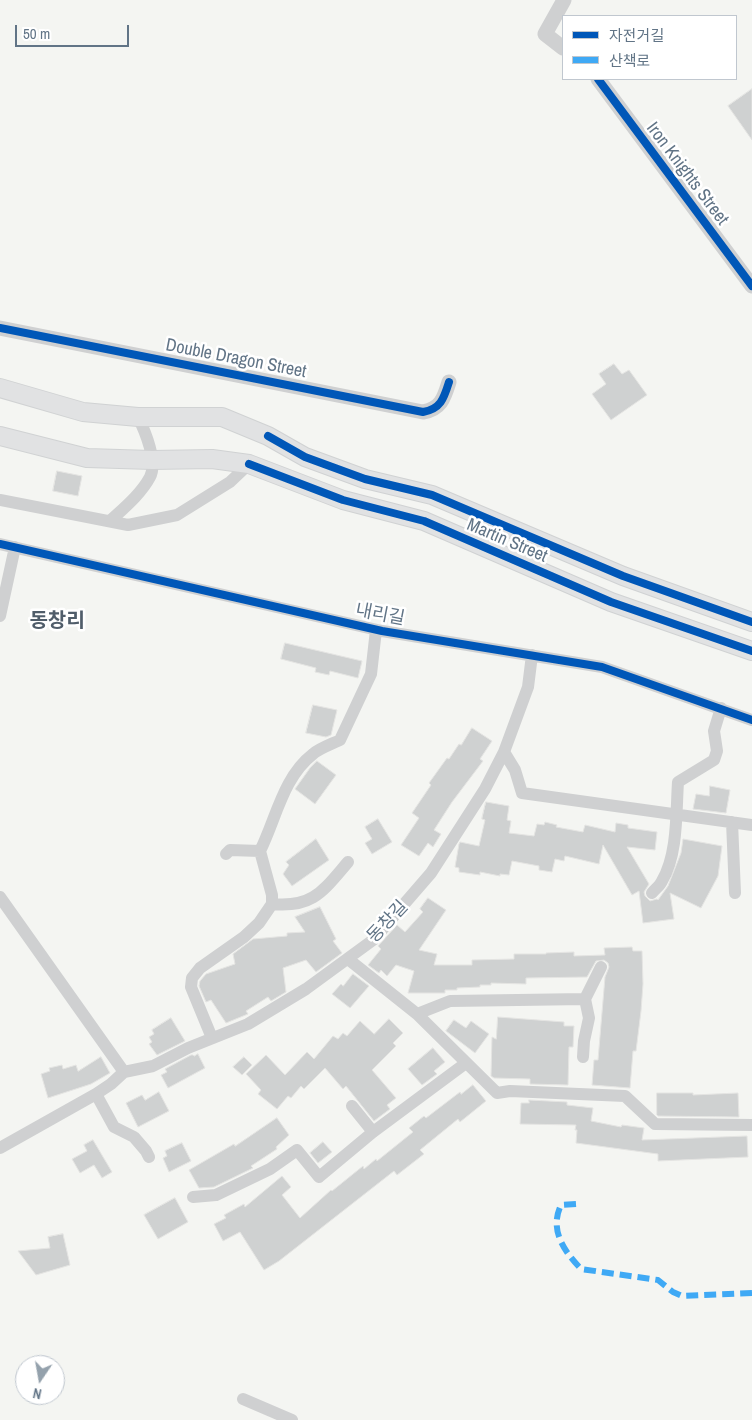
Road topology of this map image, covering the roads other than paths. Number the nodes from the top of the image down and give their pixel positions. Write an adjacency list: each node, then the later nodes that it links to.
1 (564, 0): 2 (street)
2 (562, 47)
3 (599, 80): 4 (street, Iron Knights Street)
4 (752, 286)
5 (0, 328): 6 (street, Double Dragon Street)
6 (449, 382)
7 (0, 388): 8 (main road, Martin Street)
8 (138, 417): 10 (street); 17 (main road, Martin Street)
9 (0, 436): 10 (main road, Martin Street)
10 (152, 460): 11 (main road, Martin Street); 13 (street)
11 (249, 464): 13 (street); 19 (main road, Martin Street)
12 (0, 500): 13 (street)
13 (110, 521)
14 (0, 544): 15 (street, 내리길)
15 (15, 547): 16 (street); 18 (street, 내리길)
16 (0, 616)
17 (752, 622)
18 (376, 630): 20 (street, 내리길); 27 (street)
19 (752, 651)
20 (532, 655): 21 (street, 내리길); 23 (street, 동창길)
21 (721, 708): 22 (street, 내리길); 24 (street)
22 (752, 720)
23 (504, 752): 24 (street); 34 (street, 동창길)
24 (676, 815): 25 (street); 30 (street)
25 (732, 822): 26 (street); 31 (street)
26 (752, 825)
27 (260, 851): 28 (street); 33 (street)
28 (226, 854)
29 (348, 862): 33 (street)
30 (652, 893)
31 (734, 893)
32 (0, 896): 41 (street)
33 (272, 904): 38 (street)
34 (348, 958): 37 (street); 38 (street, 동창길)
35 (602, 967): 36 (street)
36 (585, 999): 37 (street); 39 (street)
37 (417, 1014): 40 (street)
38 (212, 1038): 41 (street, 동창길)
39 (583, 1056)
40 (466, 1063): 44 (street); 45 (street)
41 (124, 1072): 42 (street, 동창길)
42 (96, 1094): 46 (street, 동창길); 47 (street)
43 (352, 1106): 45 (street)
44 (752, 1125)
45 (372, 1132): 48 (street)
46 (0, 1148)
47 (149, 1158)
48 (193, 1197)
49 (243, 1399): 50 (street)
50 (292, 1420)

